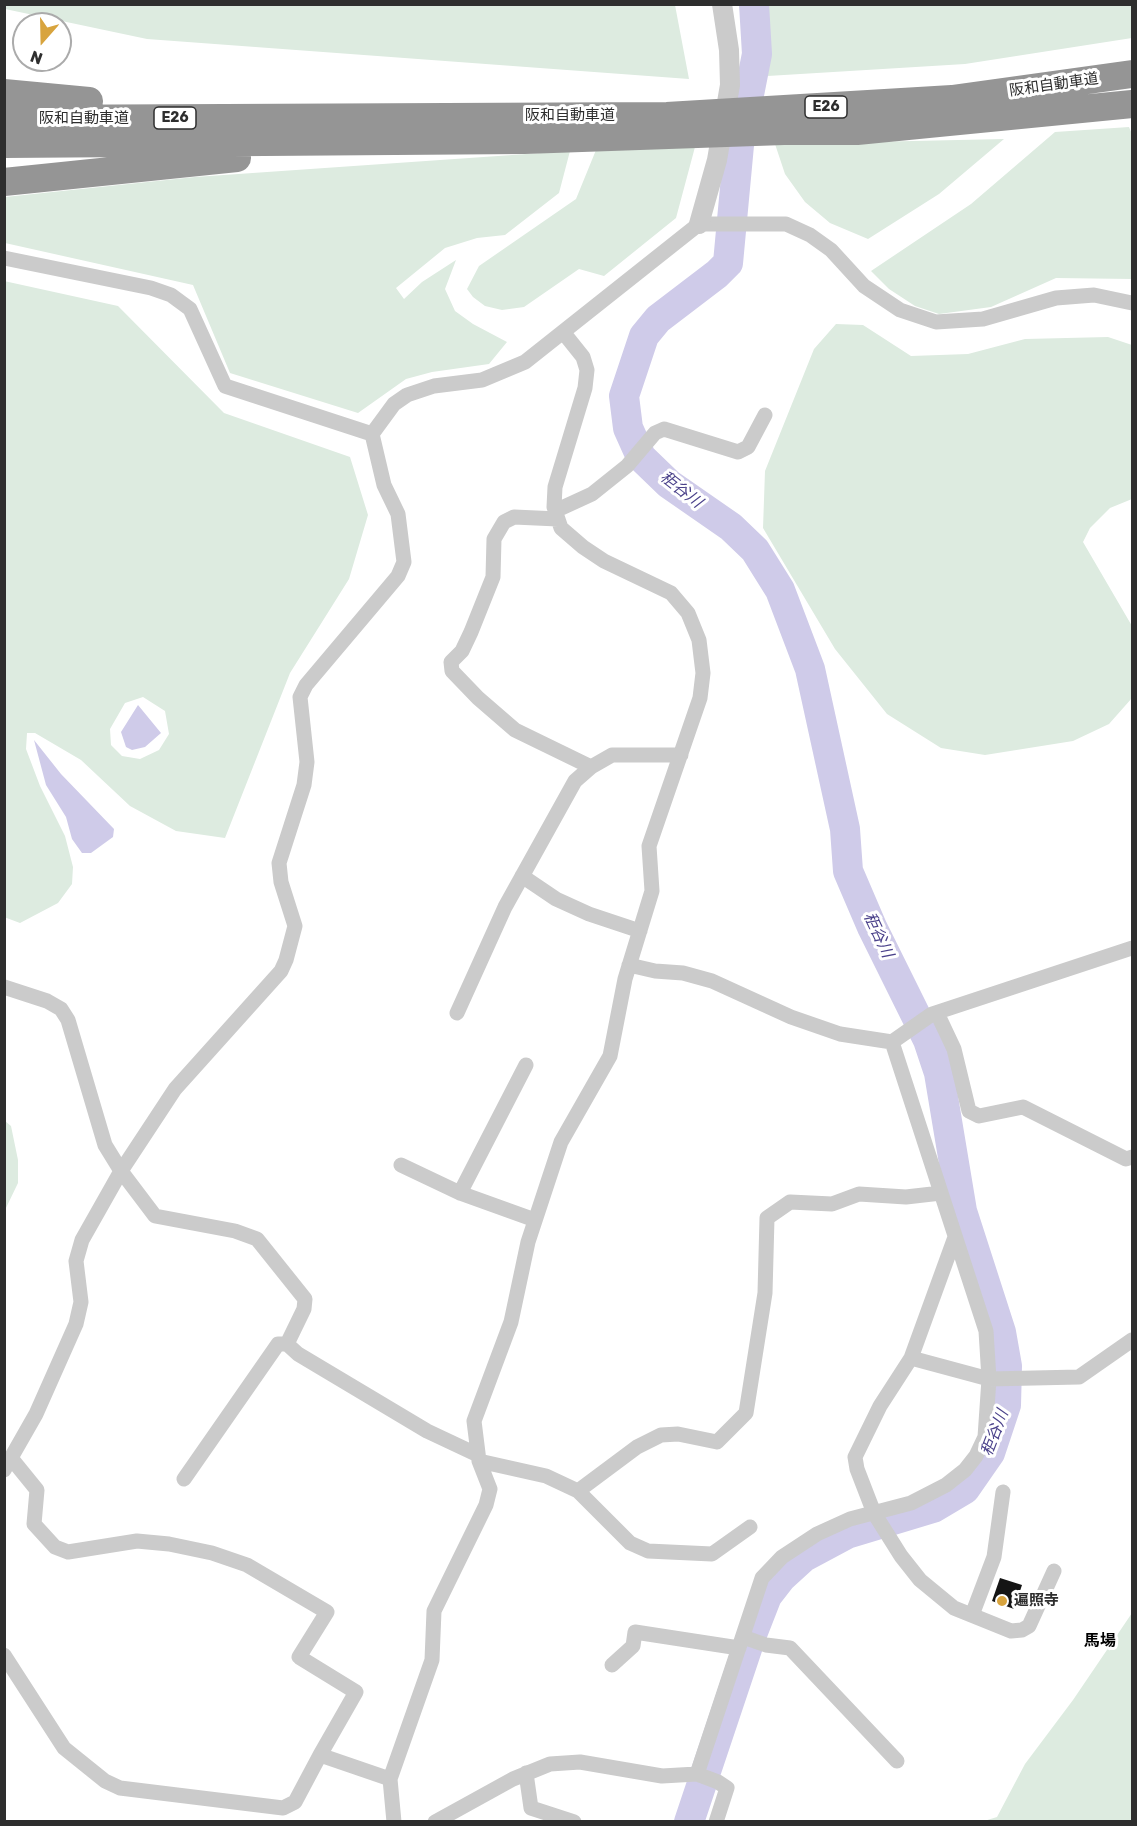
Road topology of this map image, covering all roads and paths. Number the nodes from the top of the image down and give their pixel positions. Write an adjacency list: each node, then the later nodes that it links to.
1 (722, 4): 10 (street)
2 (1132, 74): 7 (highway, 阪和自動車道 / E26)
3 (4, 93): 5 (highway)
4 (1132, 104): 7 (highway, 阪和自動車道 / E26)
5 (345, 115): 6 (highway, 阪和自動車道 / E26); 7 (highway, 阪和自動車道 / E26)
6 (4, 119)
7 (521, 128): 8 (highway, 阪和自動車道 / E26); 9 (highway)
8 (4, 144)
9 (4, 182)
10 (699, 224): 12 (street); 13 (street)
11 (4, 258): 15 (street)
12 (1132, 303)
13 (563, 332): 15 (street); 16 (street)
14 (765, 415): 16 (street)
15 (372, 434): 30 (street)
16 (557, 515): 17 (street); 18 (street)
17 (681, 756): 18 (street); 20 (street)
18 (591, 767): 19 (street)
19 (522, 876): 20 (street); 24 (street)
20 (640, 931): 22 (street)
21 (1132, 948): 25 (street)
22 (629, 965): 26 (street); 33 (street)
23 (4, 987): 30 (street)
24 (457, 1013)
25 (934, 1014): 26 (street); 28 (street)
26 (892, 1042): 32 (street)
27 (526, 1065): 31 (street)
28 (1132, 1157)
29 (402, 1165): 31 (street)
30 (121, 1172): 36 (street); 40 (street)
31 (460, 1193): 33 (street)
32 (941, 1193): 34 (street); 42 (street)
33 (535, 1220): 39 (street)
34 (955, 1237): 37 (street); 38 (street)
35 (1132, 1340): 38 (street)
36 (287, 1344): 39 (street); 41 (street)
37 (911, 1358): 38 (street); 44 (street)
38 (989, 1379): 44 (street)
39 (479, 1458): 42 (street); 55 (street)
40 (8, 1464): 51 (street)
41 (184, 1479)
42 (578, 1491): 45 (street)
43 (1003, 1492): 47 (street)
44 (875, 1514): 47 (street); 48 (street)
45 (750, 1527)
46 (1054, 1571): 47 (street)
47 (972, 1615)
48 (741, 1642): 50 (street); 52 (street); 54 (street)
49 (4, 1655): 51 (street)
50 (612, 1665)
51 (320, 1755): 55 (street)
52 (897, 1761)
53 (526, 1773): 54 (street); 57 (street); 58 (street)
54 (697, 1774): 59 (street)
55 (390, 1779): 56 (street)
56 (394, 1821)
57 (435, 1821)
58 (574, 1821)
59 (716, 1821)

